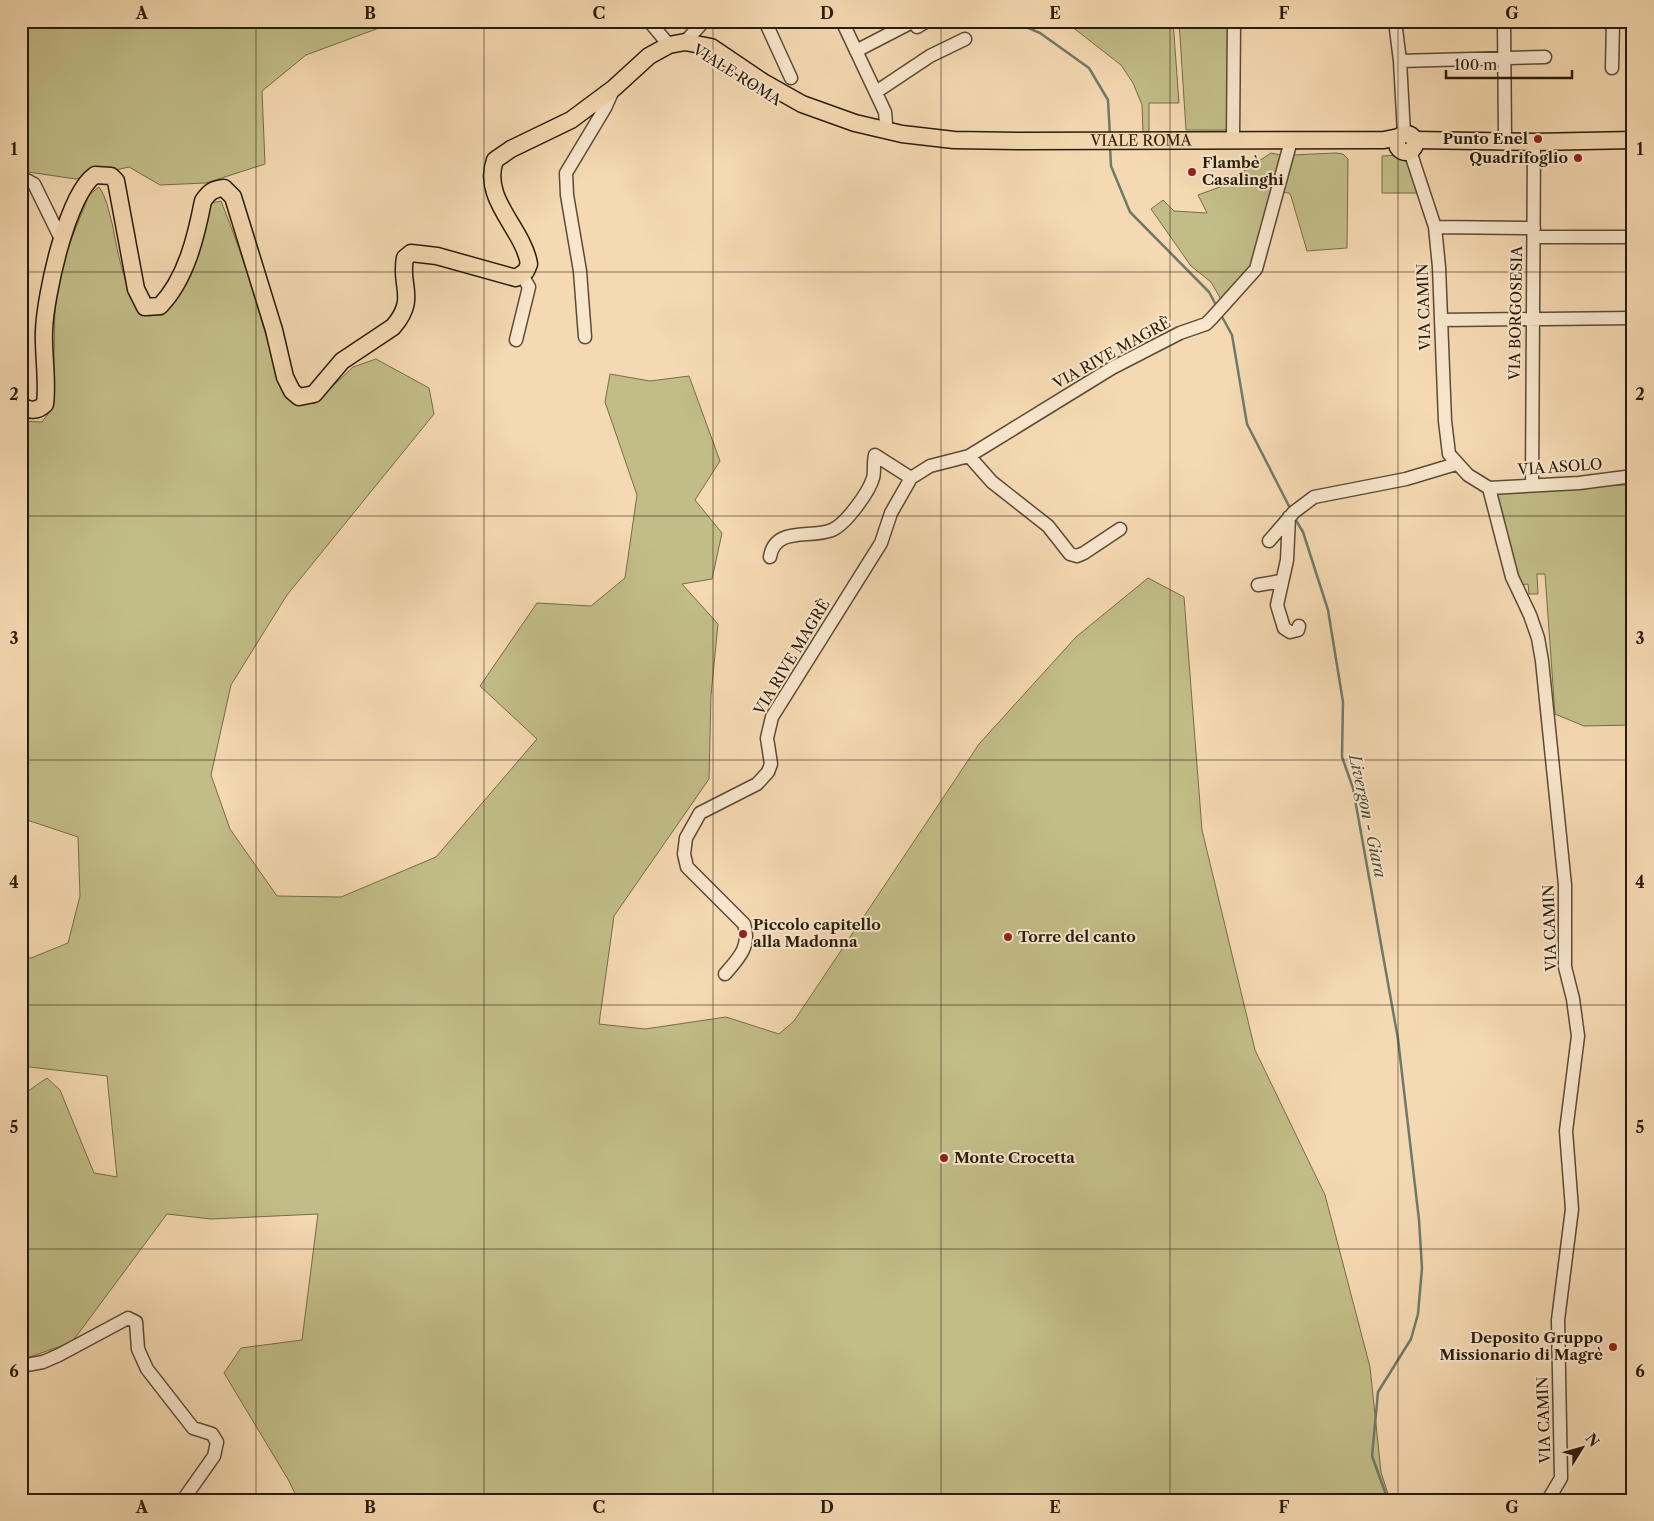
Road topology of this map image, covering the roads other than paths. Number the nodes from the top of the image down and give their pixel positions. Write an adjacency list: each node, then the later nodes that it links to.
1 (649, 21): 12 (street)
2 (704, 21): 11 (street)
3 (765, 21): 18 (street)
4 (842, 21): 13 (street)
5 (927, 21): 13 (street)
6 (1234, 21): 26 (street)
7 (1395, 21): 16 (street, VIA CAMIN)
8 (1504, 21): 15 (street)
9 (1613, 21): 17 (street)
10 (966, 39): 20 (street)
11 (685, 42): 12 (main road); 21 (main road, VIALE ROMA); 28 (main road, VIALE ROMA)
12 (669, 45): 19 (main road)
13 (856, 51): 20 (street)
14 (1545, 57): 15 (street)
15 (1503, 58): 16 (street); 23 (street)
16 (1400, 61): 24 (street, VIA CAMIN)
17 (1612, 68)
18 (791, 78)
19 (614, 88): 34 (main road); 38 (street)
20 (876, 92): 21 (street)
21 (883, 130): 28 (main road, VIALE ROMA)
22 (1633, 140): 25 (main road, VIALE ROMA)
23 (1504, 141): 24 (main road, VIALE ROMA); 25 (main road, VIALE ROMA)
24 (1405, 142): 27 (main road, VIALE ROMA); 30 (street, VIA CAMIN)
25 (1534, 142): 31 (street, VIA BORGOSESIA)
26 (1233, 143): 27 (main road, VIALE ROMA); 28 (main road, VIALE ROMA)
27 (1289, 144): 41 (street, VIA RIVE MAGRÈ)
28 (1046, 145)
29 (21, 177): 33 (street)
30 (1435, 227): 31 (street); 37 (street, VIA CAMIN)
31 (1534, 233): 32 (street); 35 (street, VIA BORGOSESIA)
32 (1633, 237)
33 (62, 241): 34 (main road); 40 (main road)
34 (522, 275): 39 (street)
35 (1532, 317): 36 (street); 37 (street); 45 (street, VIA BORGOSESIA)
36 (1633, 318)
37 (1441, 320): 42 (street, VIA CAMIN)
38 (585, 337)
39 (516, 340)
40 (21, 405)
41 (969, 456): 44 (street, VIA RIVE MAGRÈ); 48 (street)
42 (1456, 464): 46 (street); 47 (street)
43 (1633, 476): 45 (street, VIA ASOLO)
44 (911, 478): 50 (street); 54 (street, VIA RIVE MAGRÈ)
45 (1532, 485): 46 (street, VIA ASOLO)
46 (1489, 488): 57 (street, VIA CAMIN)
47 (1289, 517): 49 (street); 51 (street)
48 (1120, 529)
49 (1269, 541)
50 (770, 557)
51 (1281, 581): 52 (street); 53 (street)
52 (1258, 585)
53 (1299, 626)
54 (725, 974)
55 (21, 1366): 56 (street)
56 (183, 1500)
57 (1548, 1500)

